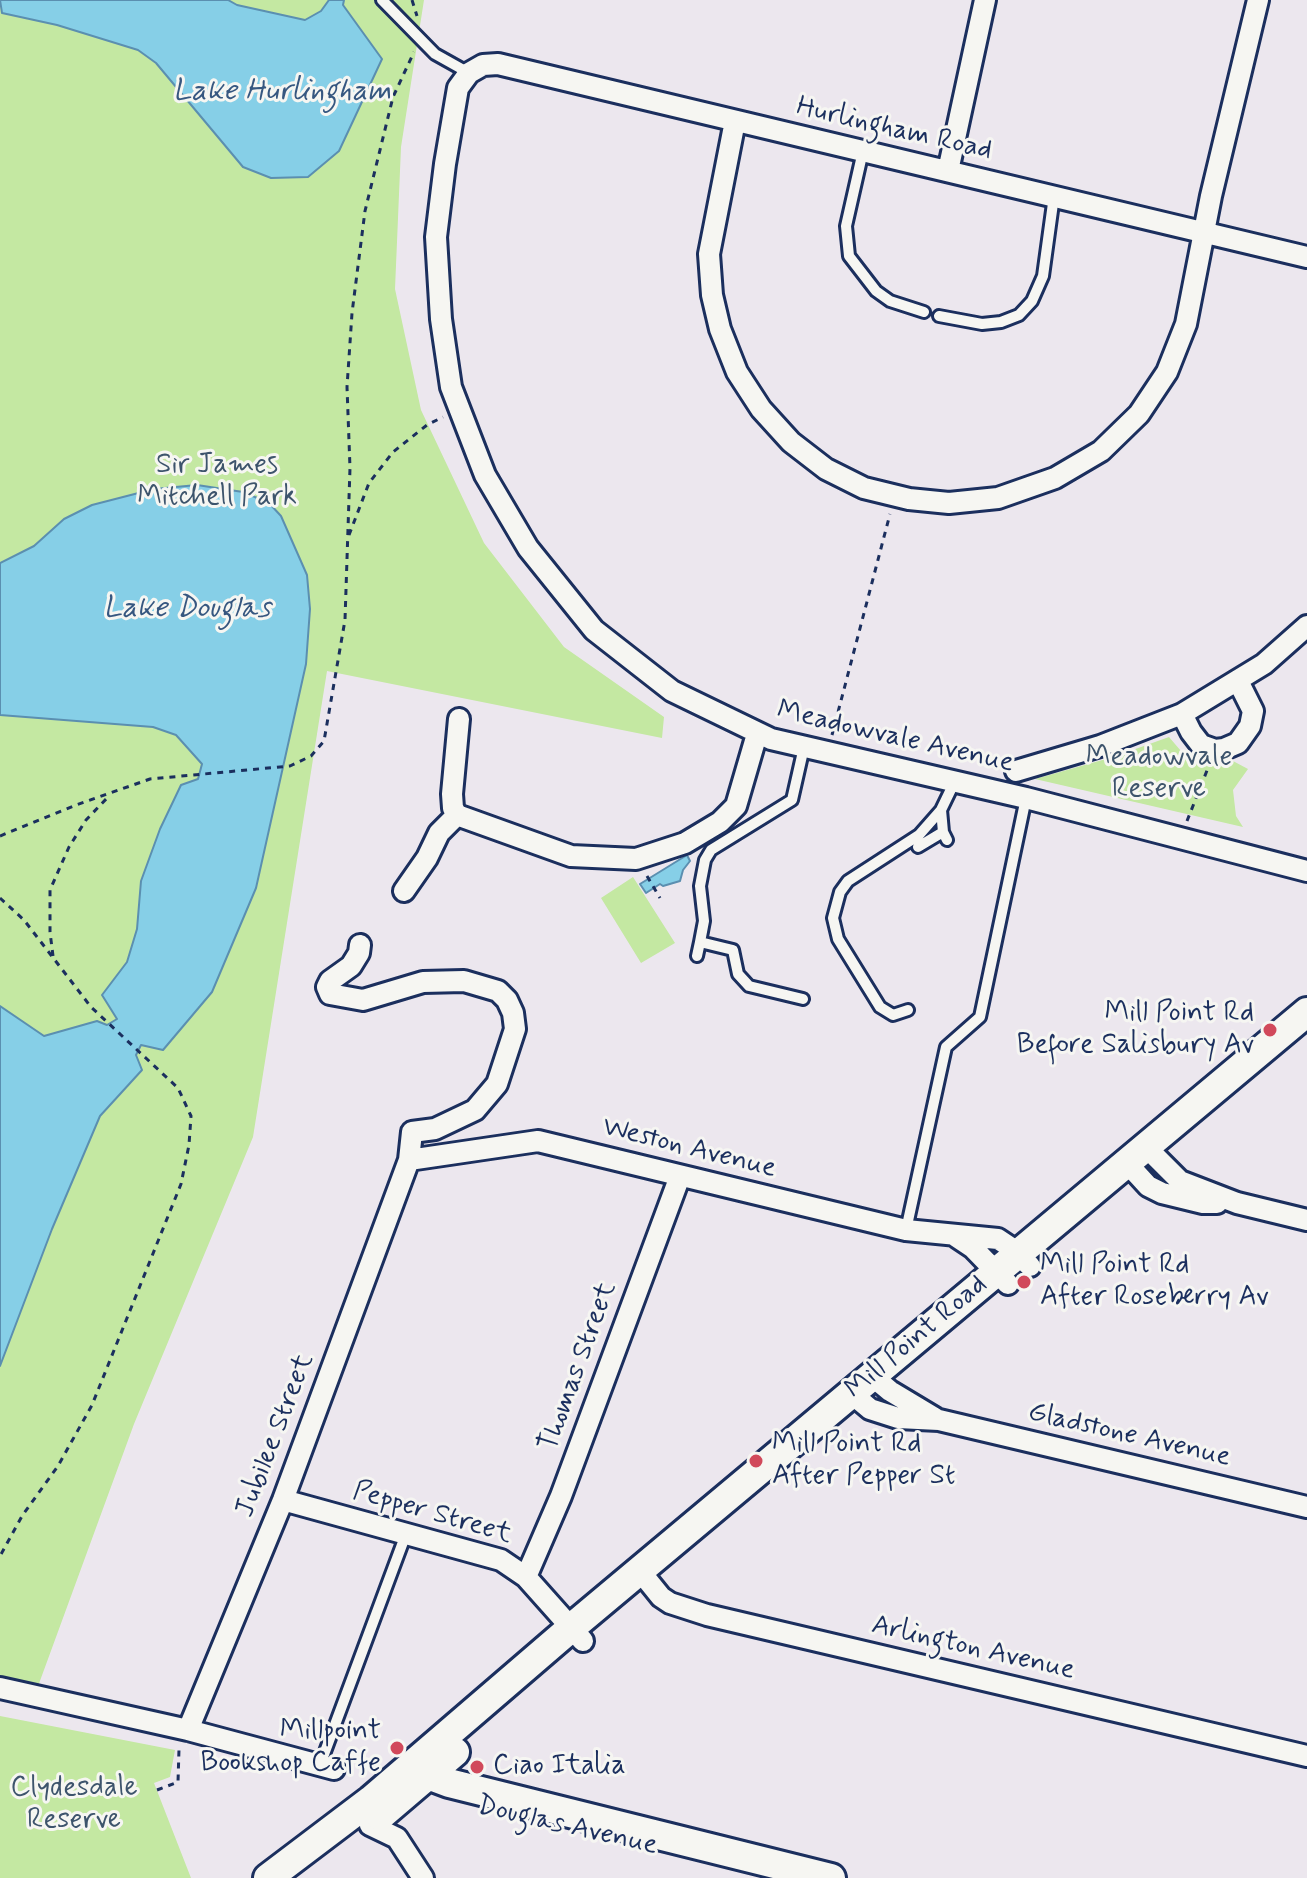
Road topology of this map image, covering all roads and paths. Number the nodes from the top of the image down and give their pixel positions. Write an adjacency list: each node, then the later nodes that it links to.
1 (382, 0): 4 (lane)
2 (985, 0): 8 (street)
3 (1258, 0): 10 (street)
4 (420, 39): 5 (lane); 16 (path)
5 (469, 73): 6 (street, Hurlingham Road); 14 (street, Meadowvale Avenue)
6 (735, 121): 7 (street, Hurlingham Road); 15 (street)
7 (863, 151): 8 (street, Hurlingham Road); 12 (lane)
8 (948, 171): 9 (street, Hurlingham Road)
9 (1054, 196): 10 (street, Hurlingham Road); 13 (lane)
10 (1204, 232): 11 (street, Hurlingham Road); 15 (street)
11 (1307, 257)
12 (924, 312)
13 (939, 316)
14 (460, 409): 16 (path); 21 (street, Meadowvale Avenue)
15 (895, 495): 24 (path)
16 (348, 539): 27 (path)
17 (1307, 626): 18 (street)
18 (1238, 681): 19 (street); 23 (street)
19 (1182, 714): 23 (street); 25 (street)
20 (459, 719): 30 (street)
21 (757, 734): 22 (street, Meadowvale Avenue); 30 (street)
22 (804, 747): 24 (street, Meadowvale Avenue); 41 (lane)
23 (1215, 750): 32 (path)
24 (827, 752): 26 (street, Meadowvale Avenue)
25 (1016, 771)
26 (955, 781): 28 (street, Meadowvale Avenue); 29 (lane)
27 (113, 792): 31 (path); 44 (path)
28 (1026, 798): 32 (street, Meadowvale Avenue); 53 (lane)
29 (941, 810): 33 (lane); 46 (lane)
30 (457, 815): 38 (street)
31 (0, 836)
32 (1181, 837): 34 (street, Meadowvale Avenue)
33 (918, 847)
34 (1283, 863): 35 (street, Meadowvale Avenue); 36 (street, Meadowvale Avenue)
35 (1307, 864)
36 (1307, 871)
37 (647, 876): 40 (path)
38 (404, 891)
39 (0, 898): 44 (path)
40 (660, 898)
41 (700, 942): 43 (lane); 45 (lane)
42 (360, 945): 49 (street, Jubilee Street)
43 (697, 956)
44 (54, 960): 59 (path)
45 (803, 999)
46 (908, 1010)
47 (1307, 1012): 50 (main road, Mill Point Road)
48 (1307, 1030): 50 (main road, Mill Point Road)
49 (409, 1160): 51 (street, Weston Avenue); 56 (street, Jubilee Street)
50 (1141, 1160): 52 (street); 54 (main road, Mill Point Road)
51 (680, 1176): 53 (street, Weston Avenue); 60 (street, Thomas Street)
52 (1307, 1220)
53 (906, 1230): 54 (street, Weston Avenue)
54 (1013, 1268): 55 (main road, Mill Point Road)
55 (868, 1390): 57 (street, Gladstone Avenue); 61 (main road, Mill Point Road)
56 (283, 1500): 58 (street, Pepper Street); 64 (street, Jubilee Street)
57 (1307, 1507)
58 (406, 1534): 60 (street, Pepper Street); 66 (lane)
59 (0, 1556)
60 (526, 1577): 62 (street, Pepper Street)
61 (644, 1578): 62 (main road, Mill Point Road); 65 (street, Arlington Avenue)
62 (577, 1634): 67 (main road, Mill Point Road)
63 (0, 1688): 64 (street)
64 (184, 1740): 66 (street); 68 (path)
65 (1307, 1756)
66 (327, 1767)
67 (412, 1778): 69 (main road, Mill Point Road); 70 (main road, Mill Point Road); 73 (main road, Douglas Avenue); 74 (main road, Douglas Avenue)
68 (157, 1790)
69 (370, 1825): 71 (main road, Mill Point Road); 72 (street)
70 (268, 1878)
71 (301, 1878)
72 (423, 1878)
73 (788, 1878)
74 (831, 1878)

